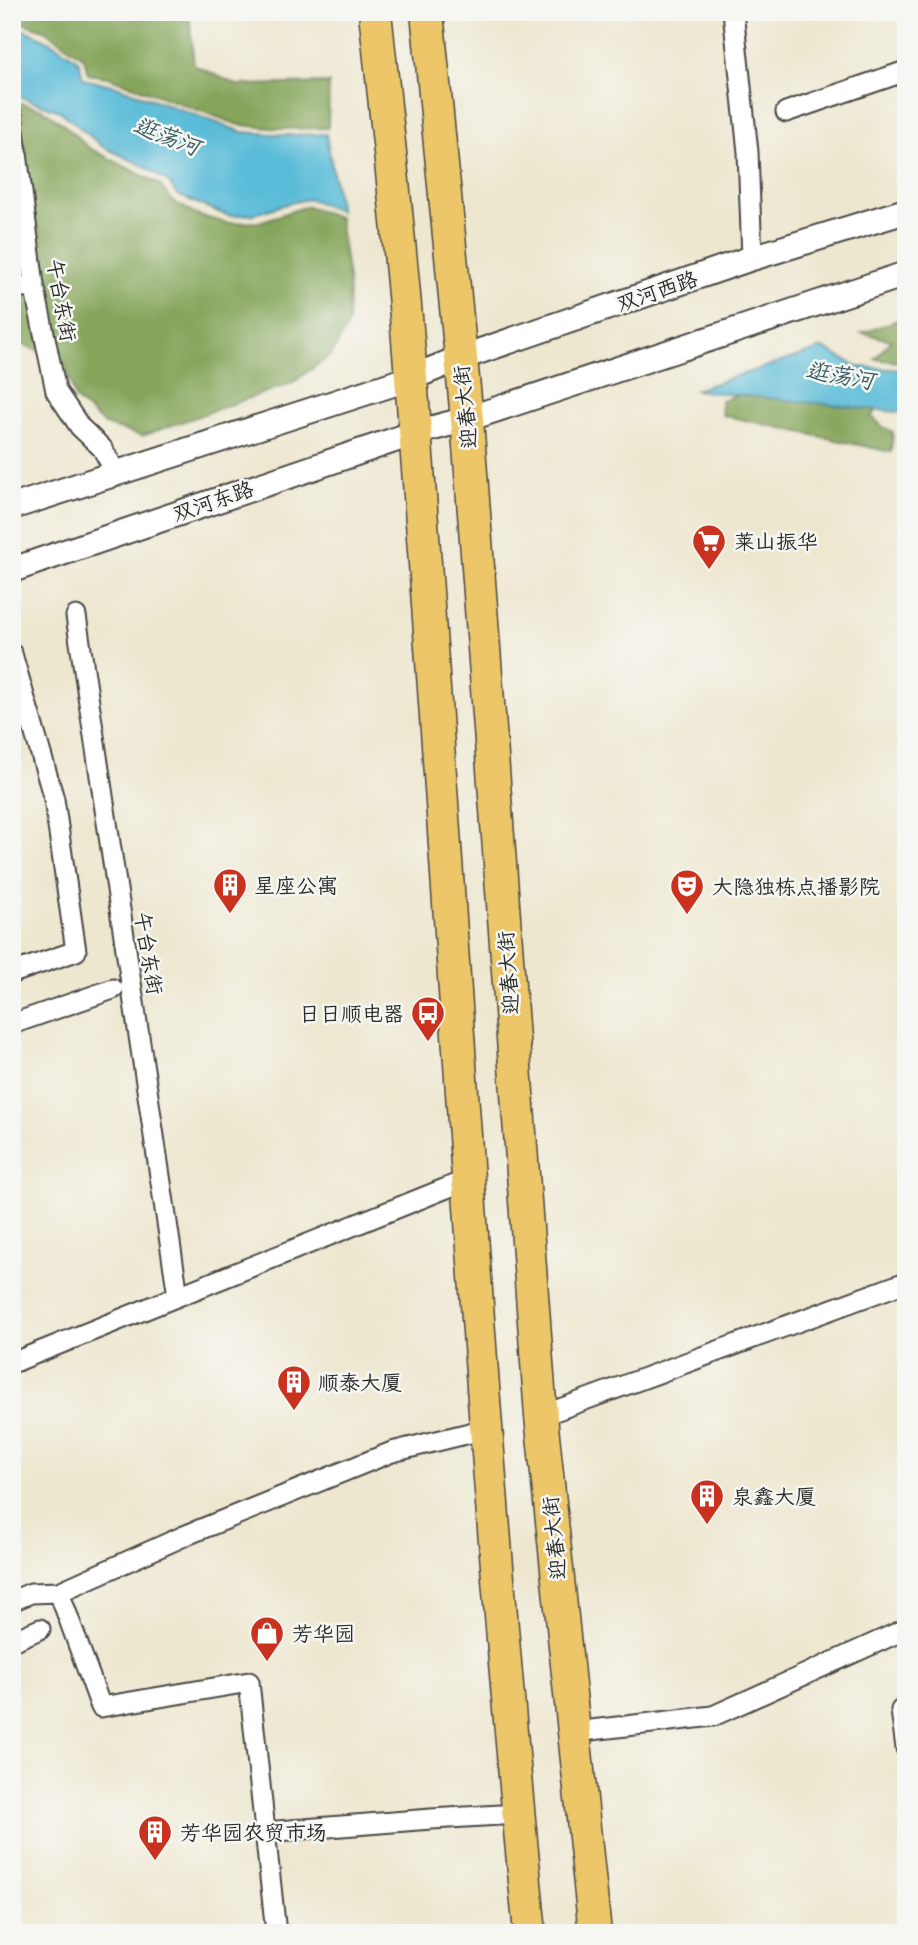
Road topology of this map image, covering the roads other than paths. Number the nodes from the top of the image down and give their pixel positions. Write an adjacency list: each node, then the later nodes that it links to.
1 (375, 12): 13 (main road)
2 (427, 12): 12 (main road, 迎春大街)
3 (733, 12): 8 (street)
4 (906, 71): 5 (street)
5 (786, 112)
6 (12, 115): 10 (street, 午台东街)
7 (906, 211): 8 (street, 双河西路)
8 (752, 258): 12 (street, 双河西路)
9 (906, 274): 14 (street)
10 (34, 285): 11 (street); 16 (street, 午台东街)
11 (12, 289)
12 (460, 358): 13 (street, 双河西路); 14 (main road, 迎春大街)
13 (411, 378): 15 (main road); 16 (street)
14 (467, 419): 15 (street); 28 (main road, 迎春大街)
15 (415, 433): 18 (street, 双河东路); 24 (main road)
16 (117, 474): 17 (street)
17 (12, 507)
18 (12, 570)
19 (76, 617): 26 (street, 午台东街)
20 (12, 654): 21 (street)
21 (12, 973)
22 (113, 989): 23 (street)
23 (12, 1024)
24 (469, 1179): 26 (street); 29 (main road)
25 (906, 1282): 28 (street)
26 (178, 1296): 27 (street)
27 (12, 1363)
28 (541, 1416): 36 (main road, 迎春大街)
29 (486, 1429): 30 (street); 38 (main road)
30 (59, 1592): 31 (street); 39 (street)
31 (12, 1601)
32 (40, 1629): 34 (street)
33 (906, 1629): 36 (street)
34 (12, 1641)
35 (906, 1708): 37 (street)
36 (574, 1732): 42 (main road, 迎春大街)
37 (906, 1748)
38 (518, 1814): 39 (street); 41 (main road)
39 (265, 1832): 40 (street)
40 (276, 1933)
41 (530, 1933)
42 (595, 1933)

